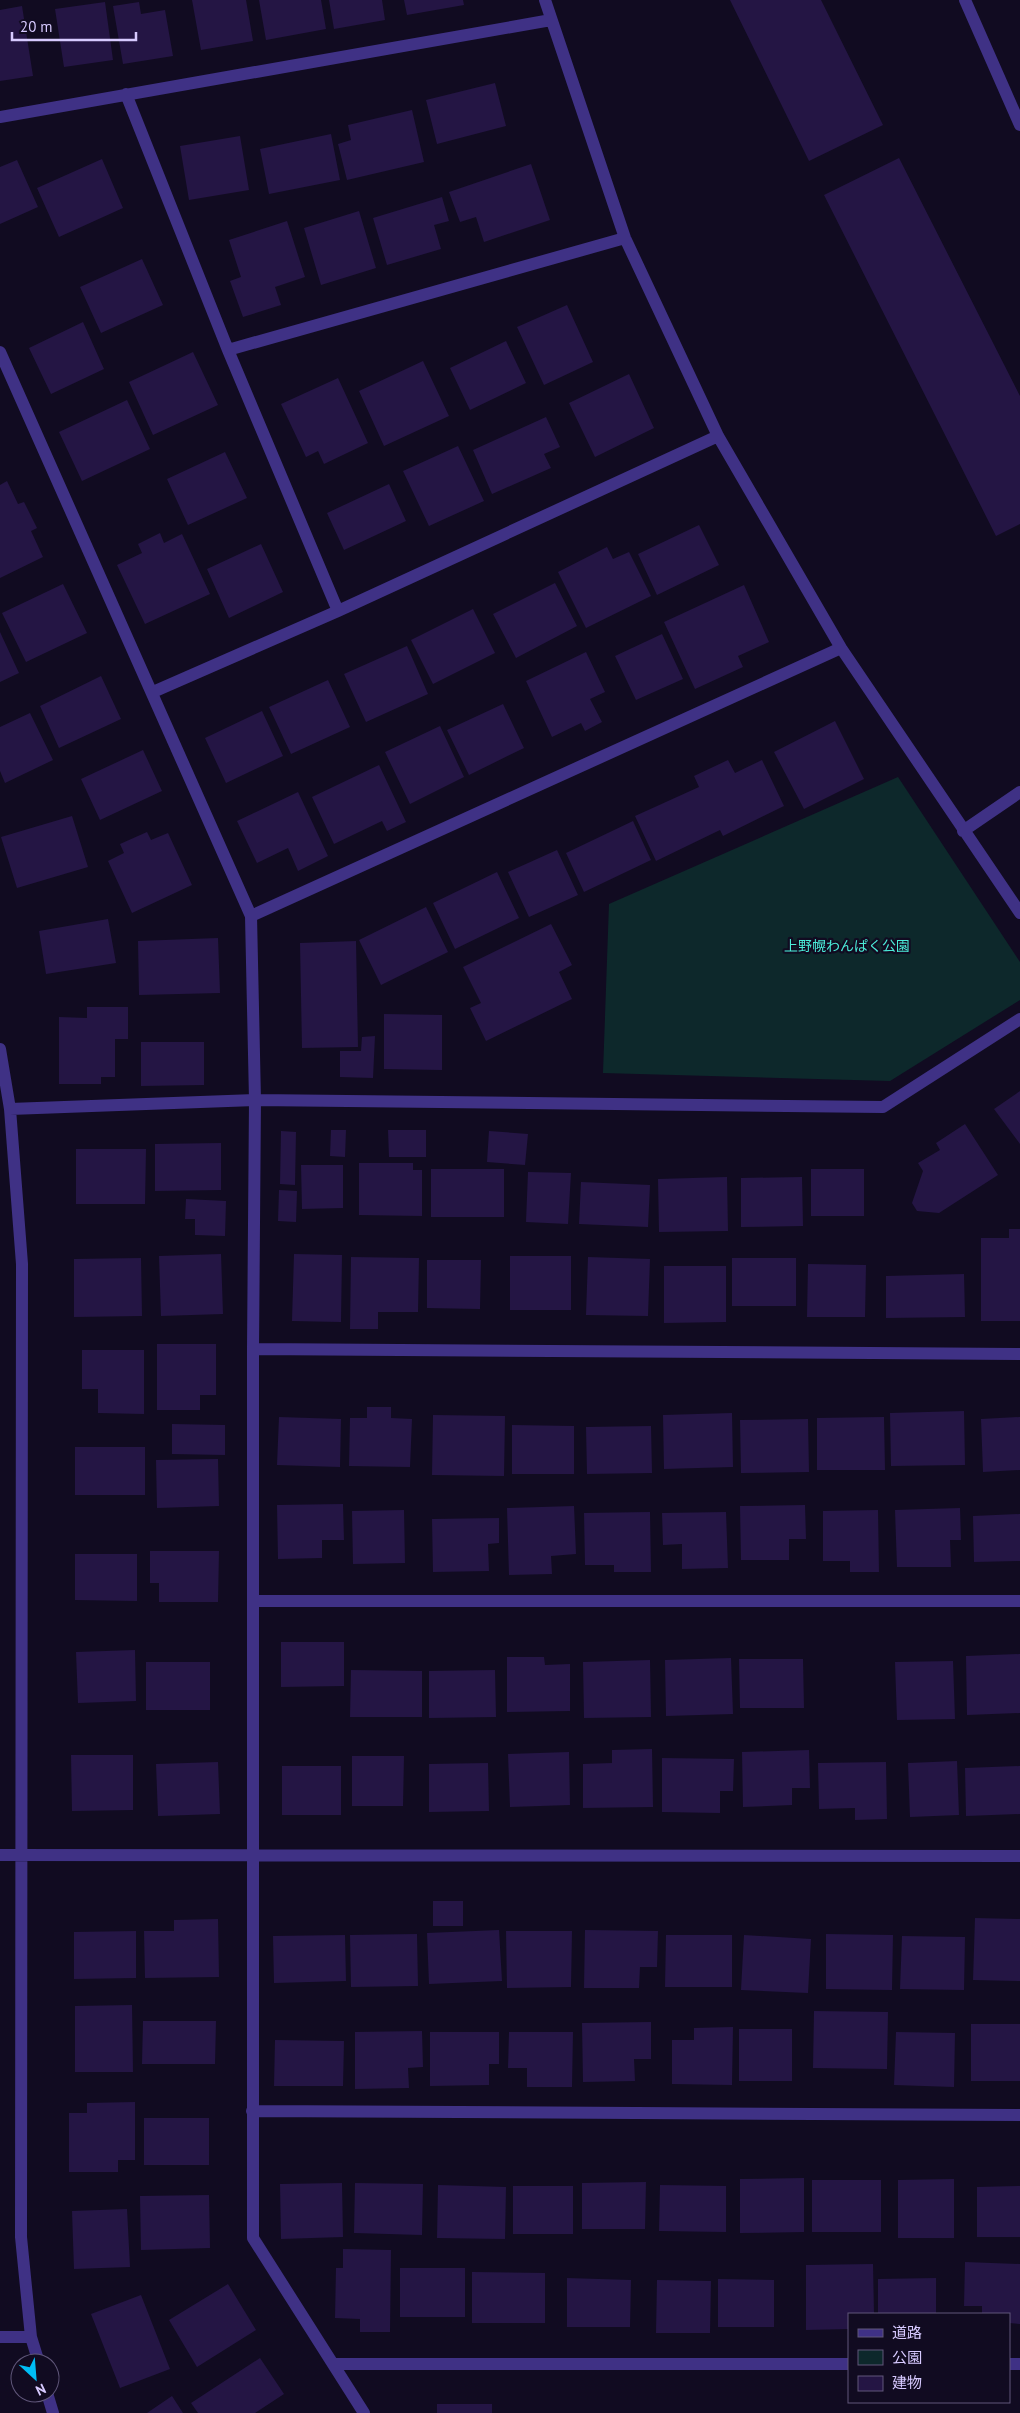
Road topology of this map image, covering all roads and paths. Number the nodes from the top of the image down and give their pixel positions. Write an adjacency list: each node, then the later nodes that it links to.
1 (545, 0): 3 (street)
2 (965, 0): 6 (street)
3 (551, 20): 4 (street); 7 (street)
4 (126, 94): 5 (street); 8 (street)
5 (0, 117)
6 (1020, 125)
7 (625, 238): 8 (street); 10 (street)
8 (228, 350): 11 (street)
9 (0, 352): 13 (street)
10 (718, 436): 11 (street); 12 (street)
11 (338, 611): 13 (street)
12 (842, 648): 15 (street); 17 (street)
13 (153, 692): 17 (street)
14 (1020, 792): 15 (street)
15 (963, 831): 16 (street)
16 (1020, 913)
17 (251, 916): 20 (street)
18 (1020, 1019): 20 (street)
19 (0, 1049): 21 (street)
20 (255, 1100): 21 (street); 22 (street)
21 (10, 1109): 27 (street)
22 (253, 1349): 23 (street); 25 (street)
23 (1020, 1354)
24 (1020, 1601): 25 (street)
25 (254, 1602): 28 (street)
26 (0, 1855): 27 (street)
27 (21, 1855): 28 (street); 33 (street)
28 (253, 1856): 29 (street); 30 (street)
29 (1020, 1856)
30 (252, 2111): 31 (street); 35 (street)
31 (1020, 2115)
32 (0, 2337): 33 (street)
33 (31, 2337): 34 (street)
34 (36, 2353)
35 (334, 2364): 36 (street); 37 (street)
36 (848, 2364)
37 (364, 2413)

